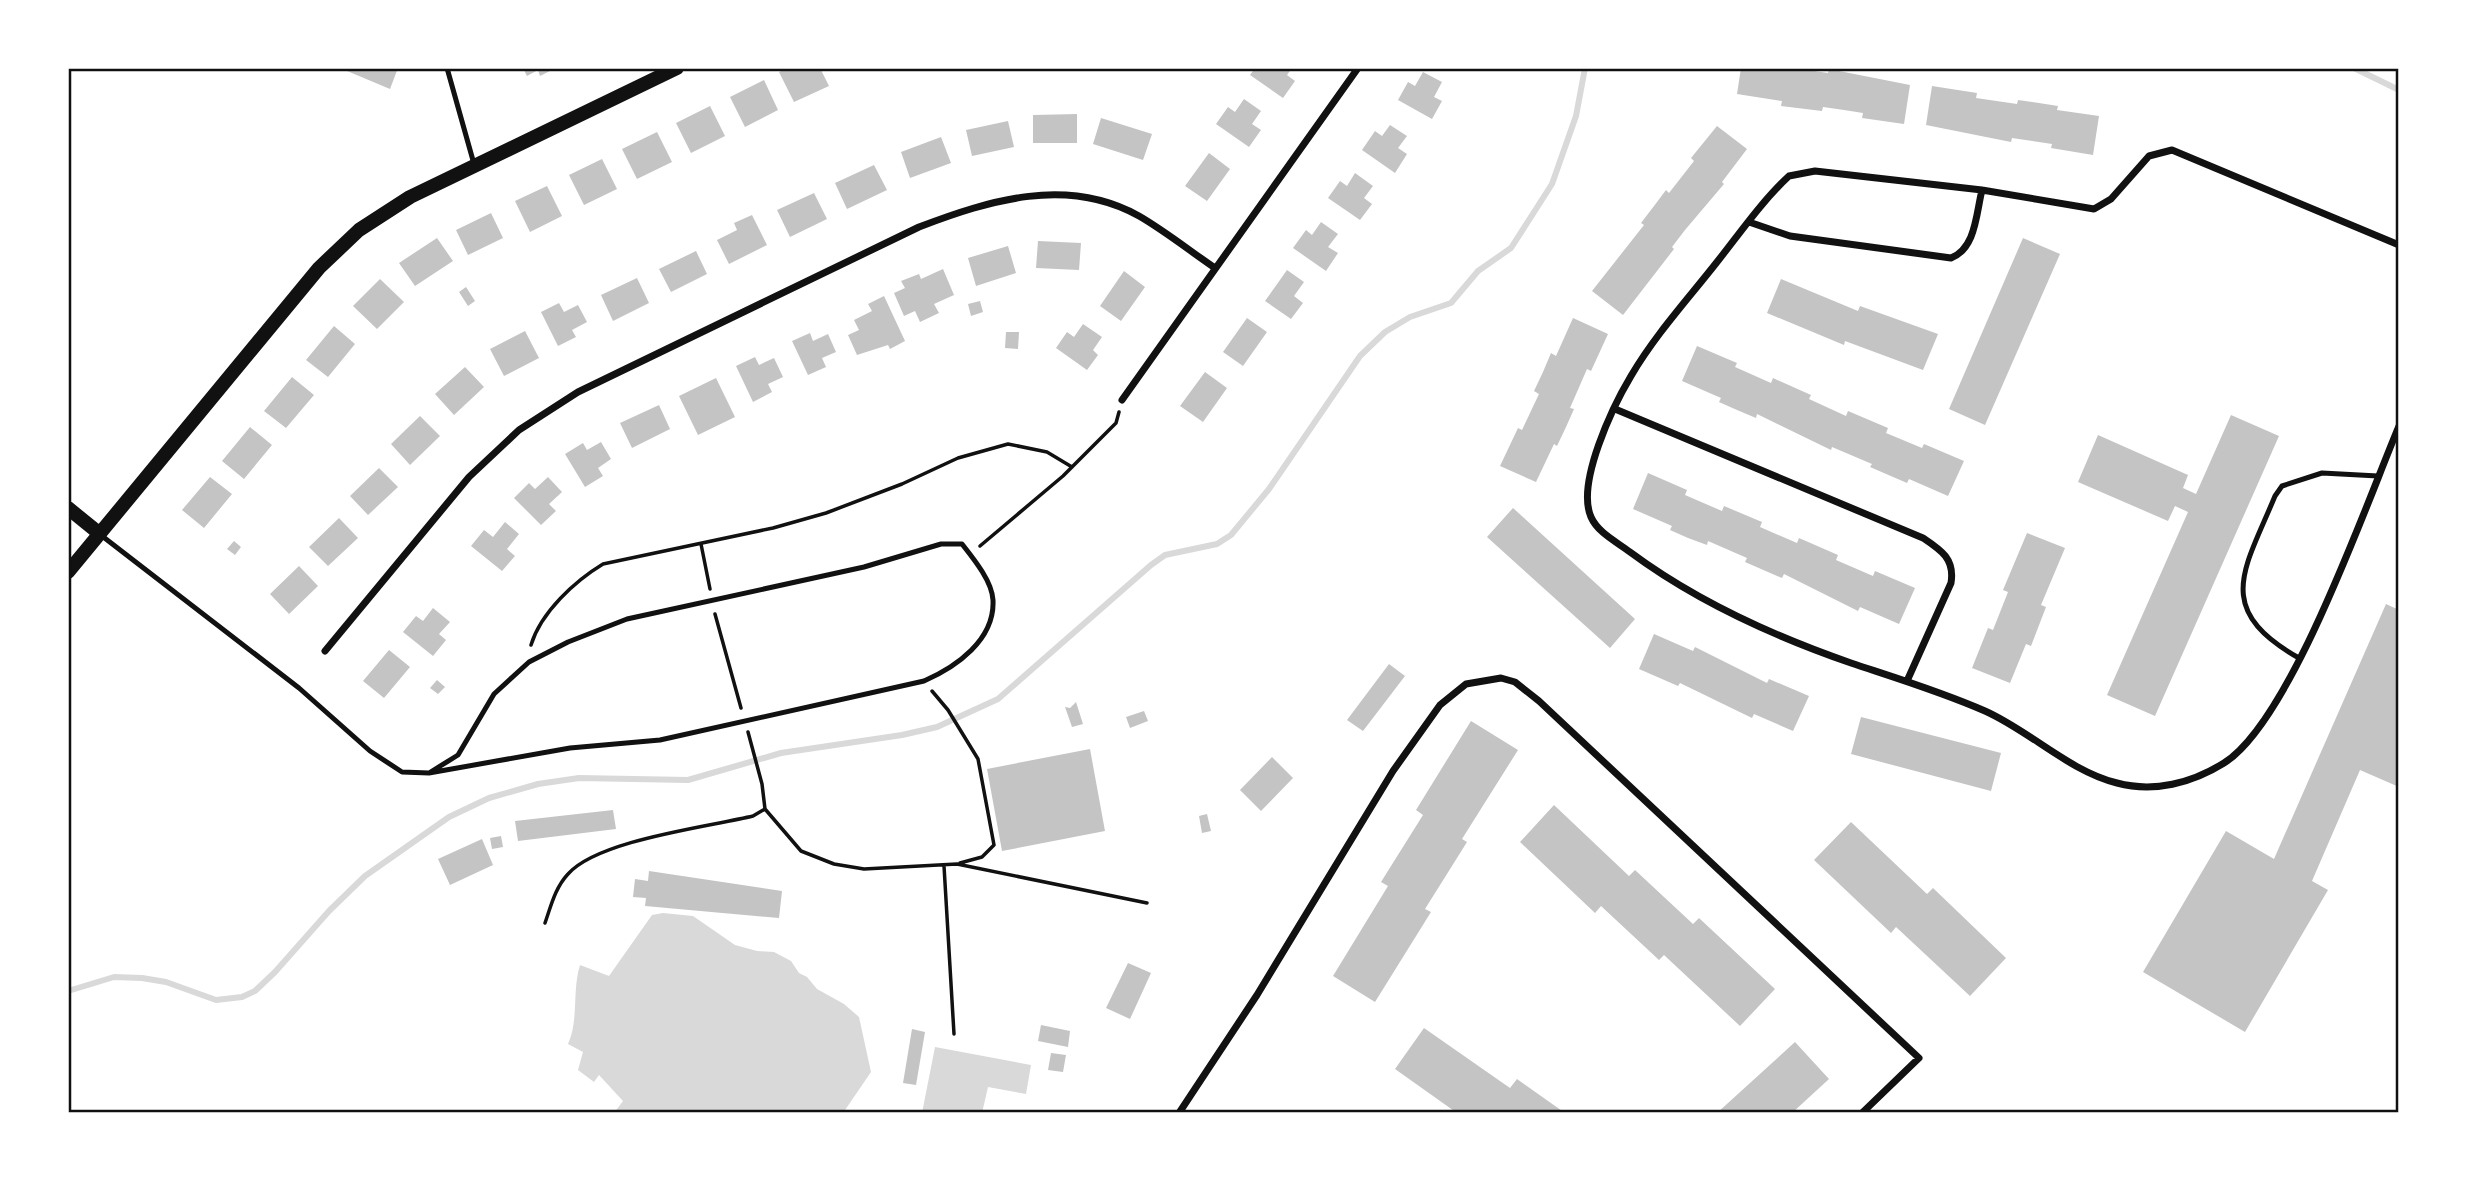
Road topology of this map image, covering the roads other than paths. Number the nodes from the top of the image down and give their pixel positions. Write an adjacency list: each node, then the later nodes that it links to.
1 (447, 68): 4 (lane)
2 (677, 68): 4 (main road)
3 (1358, 68): 8 (street)
4 (474, 164): 14 (main road)
5 (1982, 190): 6 (street); 6 (street); 7 (street)
6 (1749, 222): 10 (street)
7 (2399, 245)
8 (1215, 268): 9 (street); 16 (street)
9 (1122, 400)
10 (1615, 409): 18 (street); 18 (street)
11 (2399, 426): 12 (street)
12 (2378, 476): 17 (street); 17 (lane)
13 (68, 508): 14 (main road)
14 (100, 534): 15 (main road); 19 (lane)
15 (68, 572)
16 (325, 651)
17 (2299, 658): 18 (street)
18 (1907, 681)
19 (429, 774): 19 (lane)
20 (1179, 1113): 21 (street)
21 (1862, 1113)

